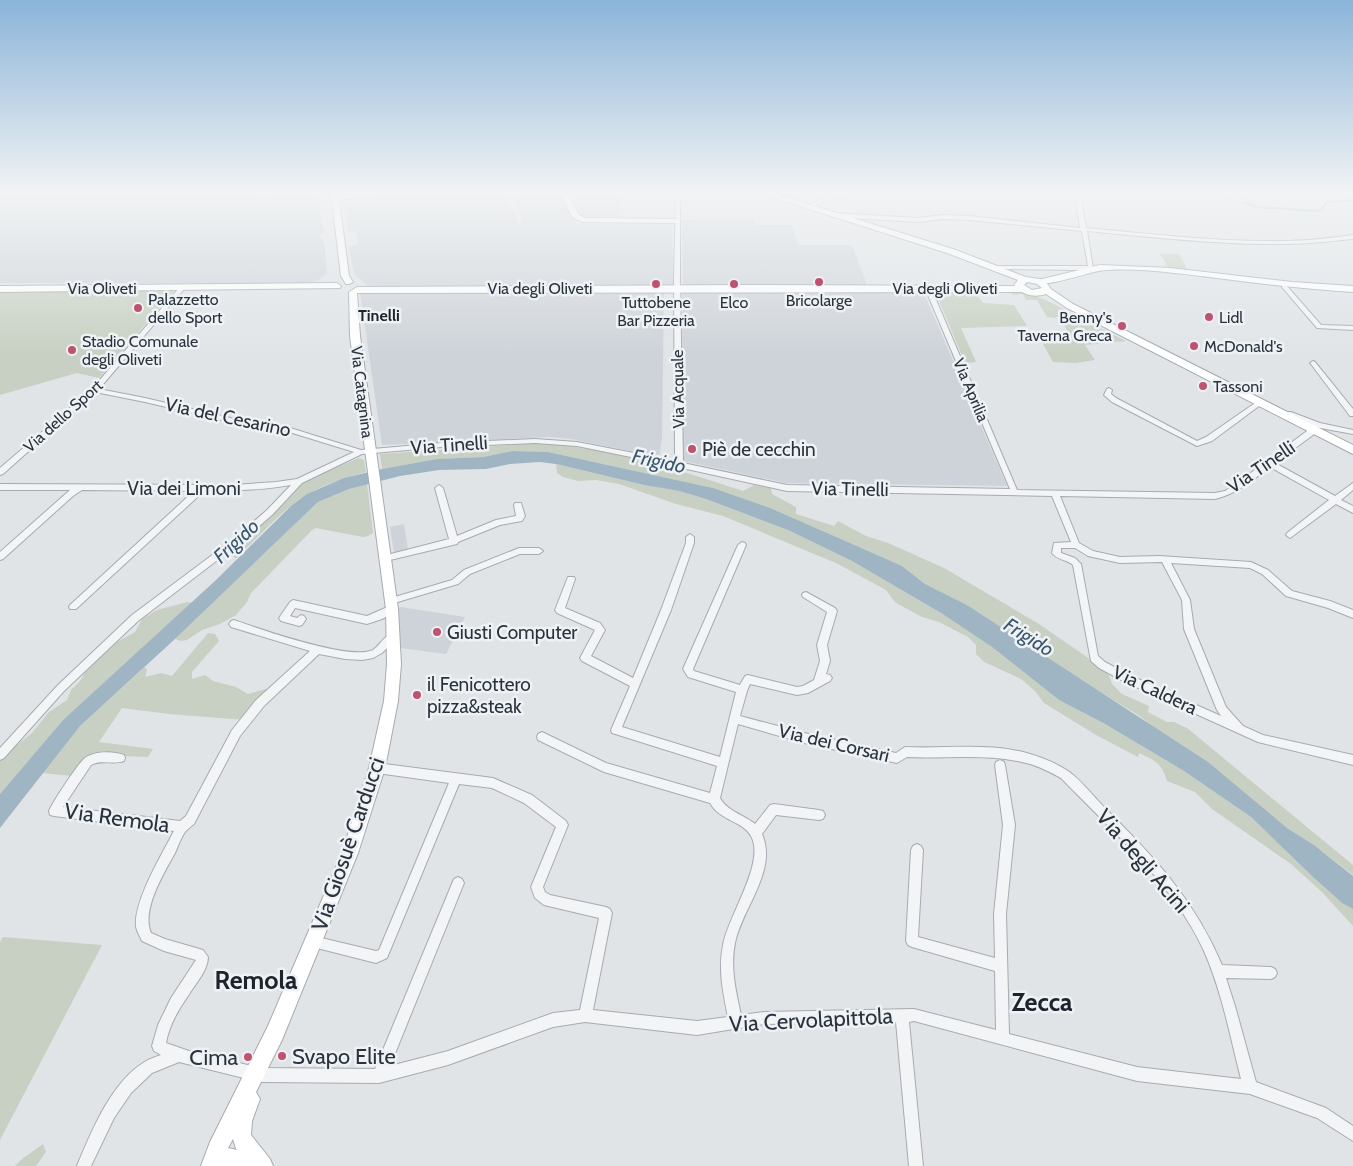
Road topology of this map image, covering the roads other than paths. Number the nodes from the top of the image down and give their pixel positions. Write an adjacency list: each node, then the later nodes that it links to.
1 (338, 246): 7 (main road)
2 (677, 246): 12 (street, Via Acquale)
3 (935, 246): 5 (main road)
4 (1086, 246): 6 (street)
5 (992, 267): 6 (street); 8 (main road)
6 (1090, 268): 9 (main road); 10 (main road)
7 (341, 283): 11 (main road, Via Oliveti); 16 (main road); 16 (main road)
8 (1022, 284): 10 (main road); 13 (main road, Via degli Oliveti)
9 (1284, 286): 15 (main road); 17 (street)
10 (1042, 287): 21 (main road)
11 (182, 288): 14 (main road, Via Oliveti); 19 (street, Via dello Sport)
12 (677, 288): 13 (main road, Via degli Oliveti); 16 (main road, Via degli Oliveti); 29 (street, Via Acquale)
13 (928, 288): 37 (street, Via Aprilia)
14 (0, 289)
15 (1353, 289)
16 (353, 293): 27 (main road, Via Catagnina)
17 (1353, 328)
18 (1313, 364): 23 (street)
19 (94, 390): 27 (street, Via del Cesarino); 30 (street, Via dello Sport)
20 (1109, 390): 21 (street)
21 (1260, 402): 22 (main road)
22 (1275, 410): 24 (main road); 25 (street)
23 (1353, 414)
24 (1314, 430): 26 (main road); 28 (street, Via Tinelli)
25 (1353, 432)
26 (1353, 450)
27 (367, 454): 29 (street, Via Tinelli); 31 (street, Via dei Limoni); 49 (main road, Via Giosuè Carducci)
28 (1269, 463): 38 (street, Via Tinelli); 39 (street)
29 (679, 466): 37 (street, Via Tinelli)
30 (0, 472)
31 (299, 480): 35 (street, Via dei Limoni); 65 (street)
32 (1353, 486): 39 (street)
33 (0, 487): 34 (street, Via dei Limoni)
34 (79, 488): 35 (street, Via dei Limoni); 48 (street)
35 (202, 488): 54 (street)
36 (439, 488): 44 (street)
37 (1015, 493): 38 (street, Via Tinelli)
38 (1055, 494): 46 (street)
39 (1335, 500): 41 (street); 42 (street)
40 (518, 505): 44 (street)
41 (1353, 510)
42 (1290, 535)
43 (690, 537): 60 (street)
44 (454, 542): 49 (street)
45 (742, 545): 61 (street)
46 (1076, 545): 50 (street); 63 (street, Via Caldera)
47 (539, 550): 53 (street)
48 (0, 557)
49 (386, 558): 53 (main road, Via Giosuè Carducci)
50 (1165, 560): 55 (street); 63 (street, Via Caldera)
51 (571, 579): 60 (street)
52 (806, 595): 61 (street)
53 (391, 605): 56 (street); 58 (main road, Via Giosuè Carducci)
54 (73, 607)
55 (1353, 614)
56 (301, 619)
57 (234, 624): 59 (street)
58 (393, 637): 59 (street); 71 (main road, Via Giosuè Carducci)
59 (317, 650): 75 (street)
60 (635, 684): 68 (street)
61 (742, 690): 62 (street)
62 (735, 719): 68 (street); 70 (street, Via dei Corsari)
63 (1244, 731): 67 (street, Via Caldera)
64 (542, 737): 73 (street)
65 (0, 754)
66 (120, 758): 75 (street, Via Remola)
67 (1353, 760)
68 (724, 763): 73 (street)
69 (1000, 765): 80 (street)
70 (1048, 766): 81 (street, Via degli Acini)
71 (377, 768): 72 (street); 79 (main road, Via Giosuè Carducci)
72 (452, 778): 79 (street); 84 (street)
73 (714, 799): 76 (street)
74 (819, 815): 76 (street)
75 (182, 827): 87 (street, Via Remola)
76 (756, 832): 85 (street)
77 (917, 850): 80 (street)
78 (458, 883): 89 (street)
79 (313, 942): 88 (main road, Via Giosuè Carducci)
80 (1000, 966): 86 (street)
81 (1218, 971): 82 (street); 90 (street, Via degli Acini)
82 (1271, 973)
83 (902, 1015): 85 (street, Via Cervolapittola); 86 (street, Via Cervolapittola); 96 (street)
84 (585, 1016): 85 (street, Via Cervolapittola); 89 (street, Via Cervolapittola)
85 (736, 1023)
86 (1003, 1039): 90 (street, Via Cervolapittola)
87 (179, 1054): 88 (street, Via Remola); 93 (street)
88 (257, 1074): 89 (street, Via Cervolapittola); 92 (main road, Via Giosuè Carducci); 95 (main road, Via Giosuè Carducci)
89 (379, 1076)
90 (1250, 1087): 91 (street, Via Cervolapittola)
91 (1353, 1134)
92 (214, 1165): 94 (main road)
93 (84, 1166)
94 (249, 1166)
95 (263, 1166)
96 (916, 1166)

